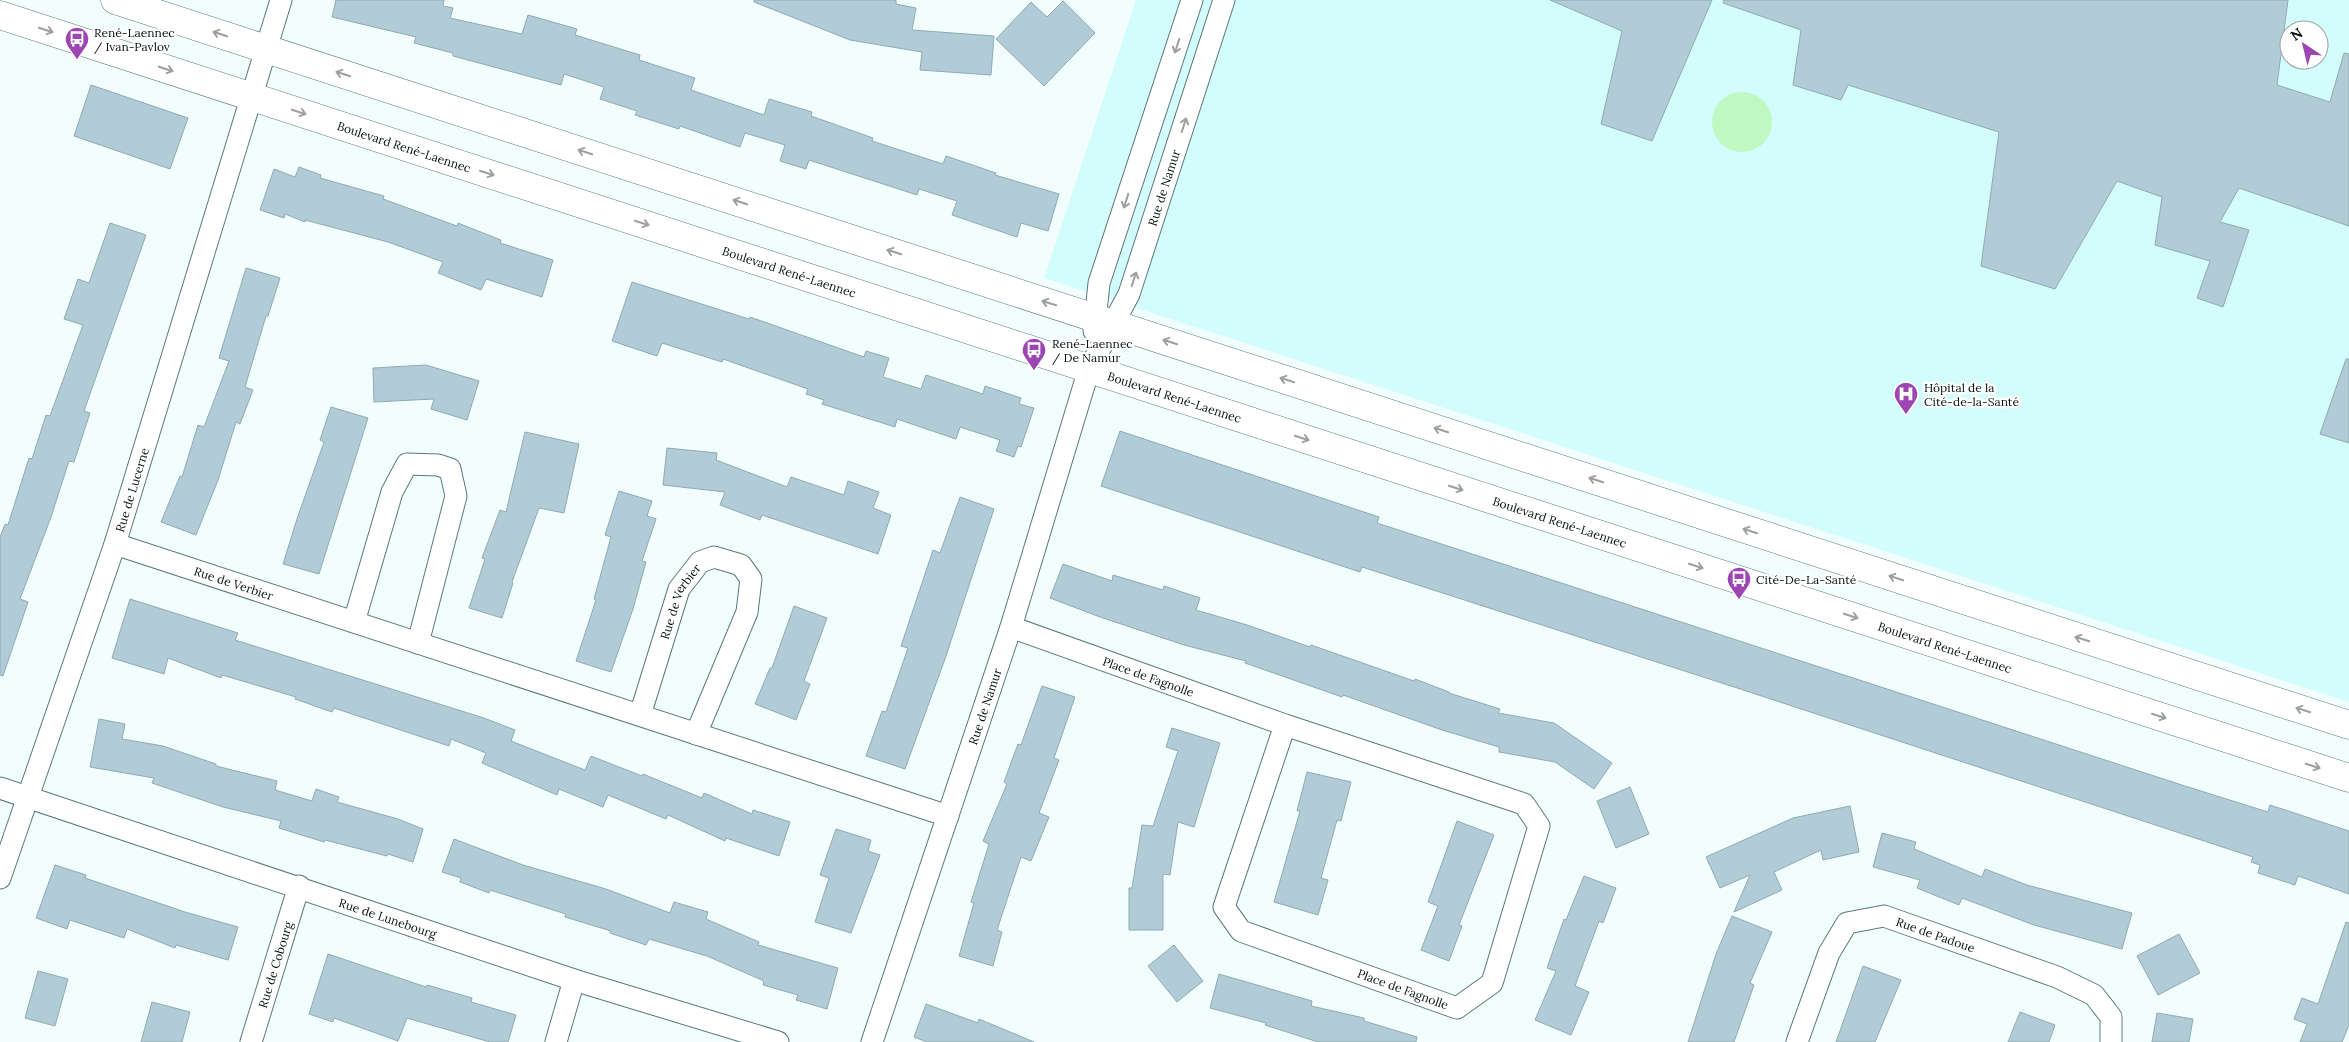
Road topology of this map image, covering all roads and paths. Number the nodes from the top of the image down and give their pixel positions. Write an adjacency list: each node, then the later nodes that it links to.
1 (115, 0): 6 (street, one-way to 1)
2 (281, 0): 6 (street, Rue de Lucerne)
3 (1192, 0): 8 (street, Rue de Namur, one-way to 8)
4 (1224, 0): 8 (street, Rue de Namur, one-way to 4)
5 (0, 15): 7 (street, Boulevard René-Laennec, one-way to 7)
6 (266, 49): 7 (street, Rue de Lucerne); 8 (street, one-way to 6)
7 (253, 97): 9 (street, Boulevard René-Laennec, one-way to 9); 10 (street, Rue de Lucerne)
8 (1104, 320): 9 (street, Rue de Namur); 16 (street, one-way to 8)
9 (1089, 369): 12 (street, Rue de Namur); 18 (street, Boulevard René-Laennec, one-way to 18)
10 (115, 544): 11 (street, Rue de Verbier); 20 (street, Rue de Lucerne)
11 (354, 622): 13 (street, Rue de Verbier); 13 (street)
12 (1011, 628): 15 (street, Place de Fagnolle); 21 (street, Rue de Namur)
13 (418, 643): 14 (street, Rue de Verbier)
14 (640, 716): 17 (street, Rue de Verbier); 17 (street, Rue de Verbier)
15 (1285, 725): 15 (street, Place de Fagnolle)
16 (2349, 725)
17 (696, 734): 21 (street, Rue de Verbier)
18 (2349, 778)
19 (0, 788): 20 (street, Rue de Lunebourg)
20 (27, 796): 22 (street, Rue de Lucerne); 23 (street, Rue de Lunebourg)
21 (948, 816): 28 (street, Rue de Namur)
22 (0, 878)
23 (299, 886): 24 (street, Rue de Lunebourg); 25 (street, Rue de Cobourg)
24 (574, 980): 26 (street); 27 (street, Rue de Lunebourg)
25 (251, 1042)
26 (556, 1042)
27 (778, 1042)
28 (872, 1042)
29 (1797, 1042): 30 (street, Rue de Padoue)
30 (2111, 1042)

